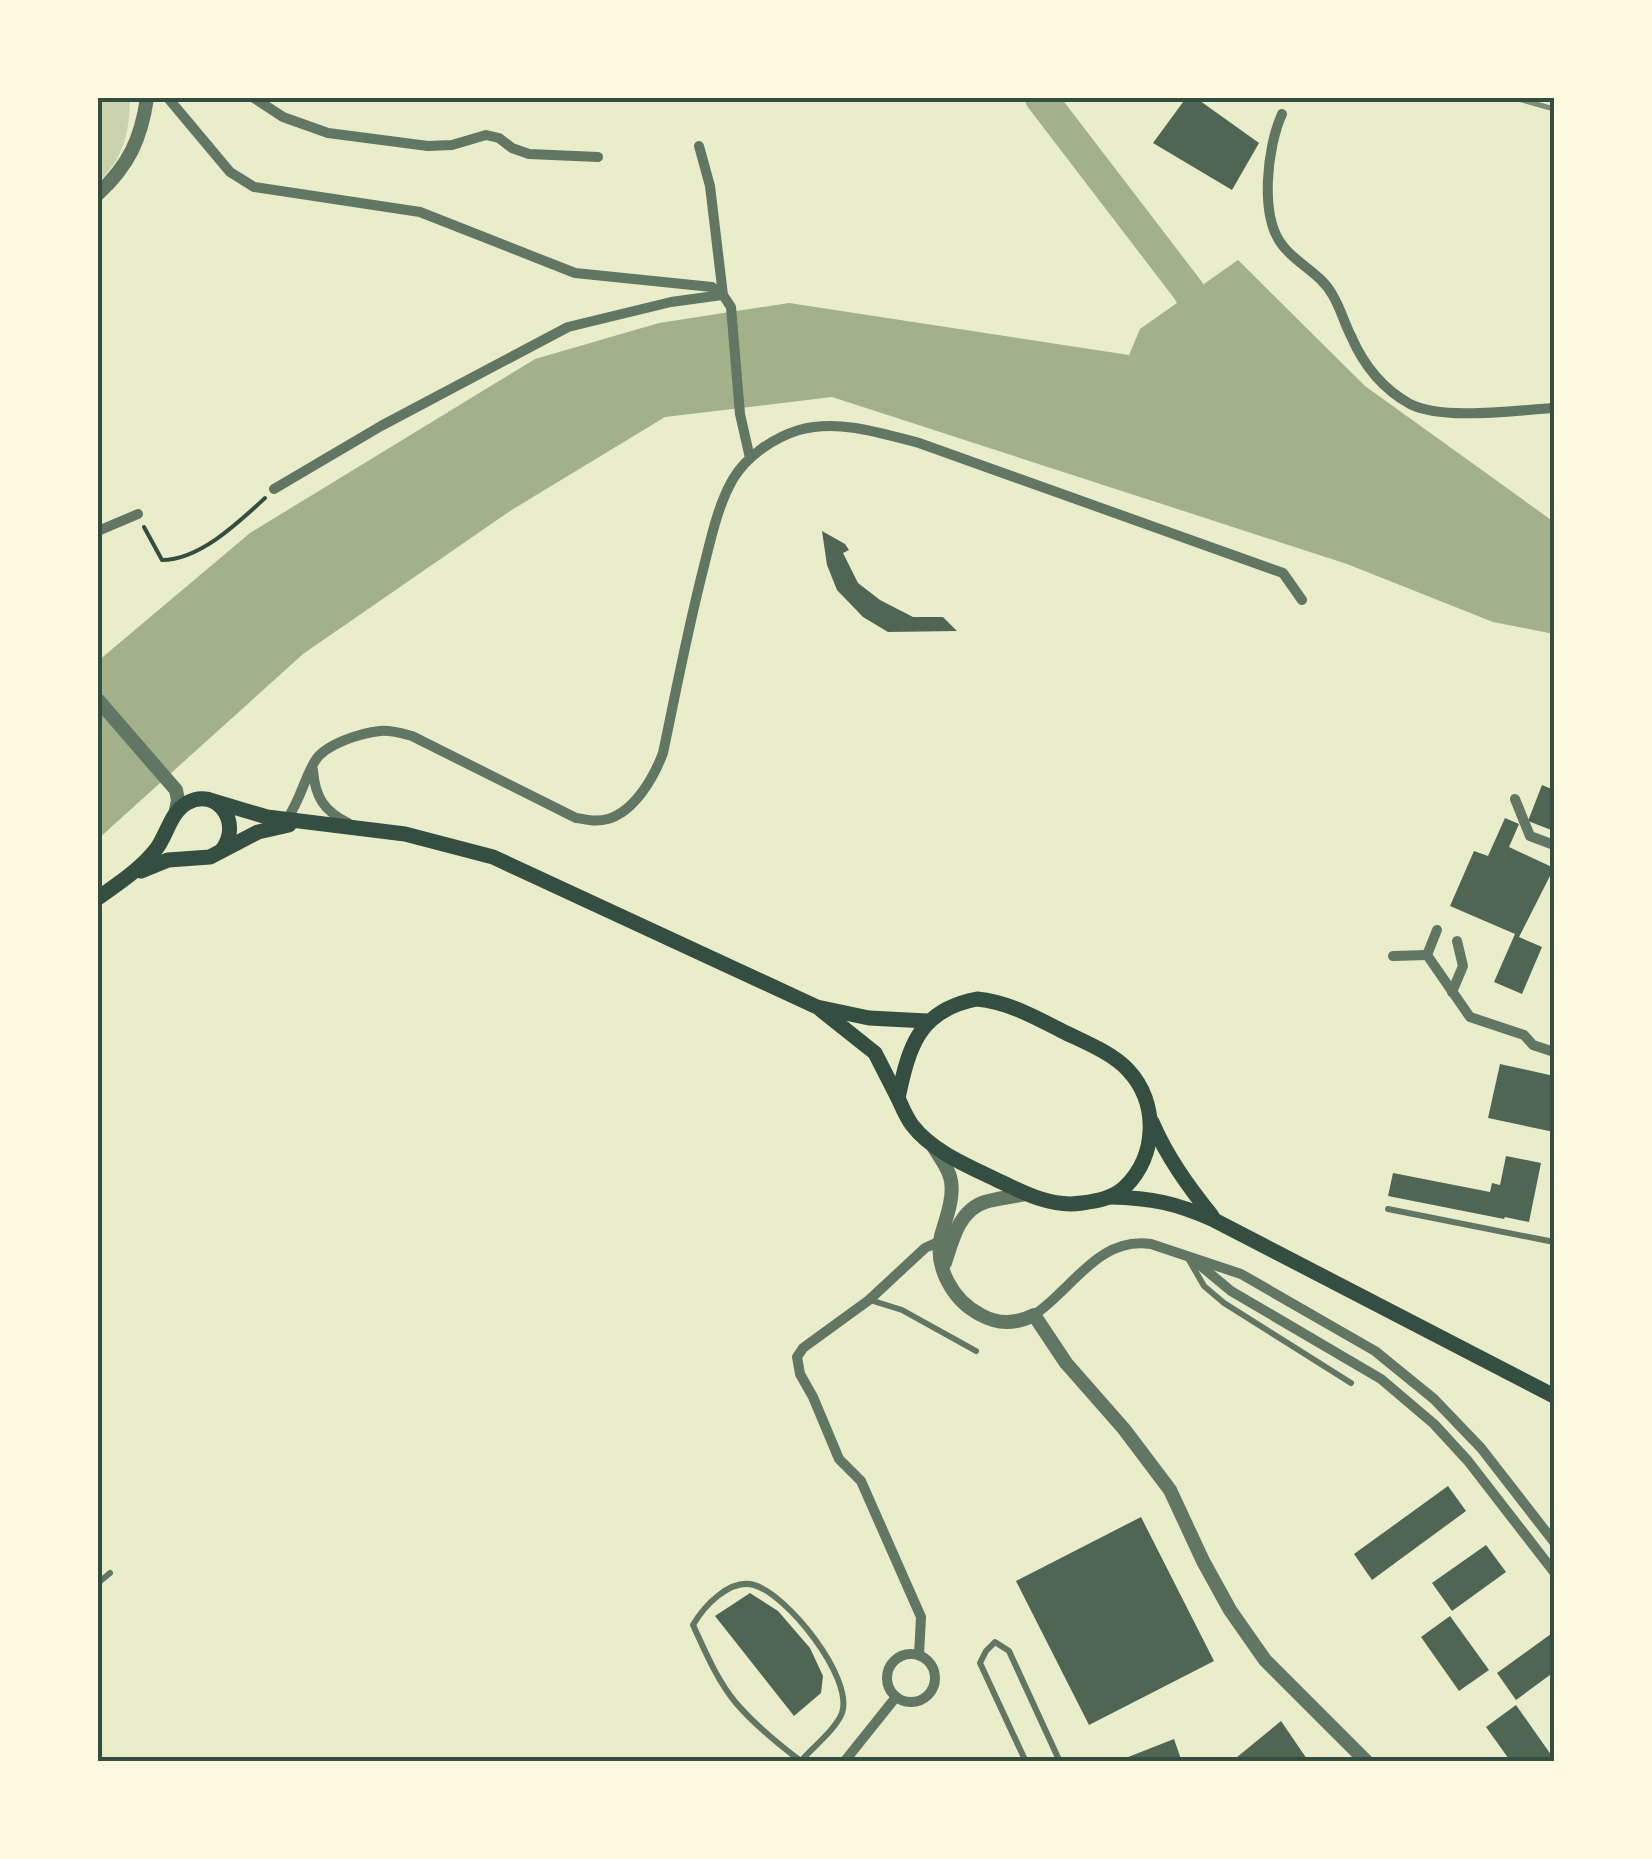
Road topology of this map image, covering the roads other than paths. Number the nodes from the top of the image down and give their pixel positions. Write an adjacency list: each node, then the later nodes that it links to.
1 (147, 98): 7 (street)
2 (168, 98): 8 (street)
3 (254, 98): 6 (street)
4 (1282, 114): 9 (street)
5 (699, 146): 8 (street)
6 (598, 157)
7 (98, 194)
8 (723, 295): 10 (street); 11 (street)
9 (1554, 408)
10 (750, 458): 14 (street); 16 (street)
11 (274, 489)
12 (138, 514): 13 (street)
13 (98, 531)
14 (1302, 600)
15 (98, 700): 17 (street)
16 (312, 764): 21 (street); 23 (street)
17 (169, 779): 19 (street); 20 (street)
18 (1515, 799): 24 (street)
19 (209, 800): 20 (main road); 21 (main road); 25 (main road)
20 (174, 817): 26 (main road); 27 (main road)
21 (287, 819): 22 (main road)
22 (307, 823): 23 (main road); 25 (main road)
23 (354, 826): 34 (main road)
24 (1554, 844)
25 (222, 850): 26 (main road)
26 (196, 858): 27 (main road)
27 (128, 876): 28 (main road)
28 (98, 898)
29 (1437, 930): 31 (street)
30 (1458, 941): 33 (street)
31 (1428, 955): 32 (street); 33 (street)
32 (1392, 956)
33 (1452, 992): 36 (street)
34 (818, 1007): 35 (main road); 37 (main road)
35 (927, 1022): 37 (main road); 38 (main road)
36 (1554, 1052)
37 (898, 1098): 39 (main road)
38 (1151, 1121): 41 (main road); 43 (main road)
39 (932, 1146): 40 (main road); 44 (street)
40 (1026, 1194): 41 (main road); 47 (street)
41 (1109, 1198): 43 (main road)
42 (1388, 1209): 45 (lane)
43 (1214, 1220): 52 (main road)
44 (940, 1241): 47 (street); 48 (street)
45 (1554, 1242)
46 (1186, 1254): 49 (street); 51 (lane); 53 (street); 54 (street)
47 (944, 1269): 49 (street)
48 (869, 1300): 50 (lane); 57 (street)
49 (1034, 1315): 63 (street)
50 (976, 1351)
51 (1351, 1383)
52 (1554, 1396)
53 (1554, 1542)
54 (1554, 1572)
55 (110, 1573): 56 (lane)
56 (98, 1582)
57 (919, 1655): 58 (street); 58 (street)
58 (896, 1696): 60 (street)
59 (802, 1761): 59 (lane)
60 (844, 1762)
61 (1026, 1762): 62 (lane)
62 (1060, 1762)
63 (1366, 1762)

